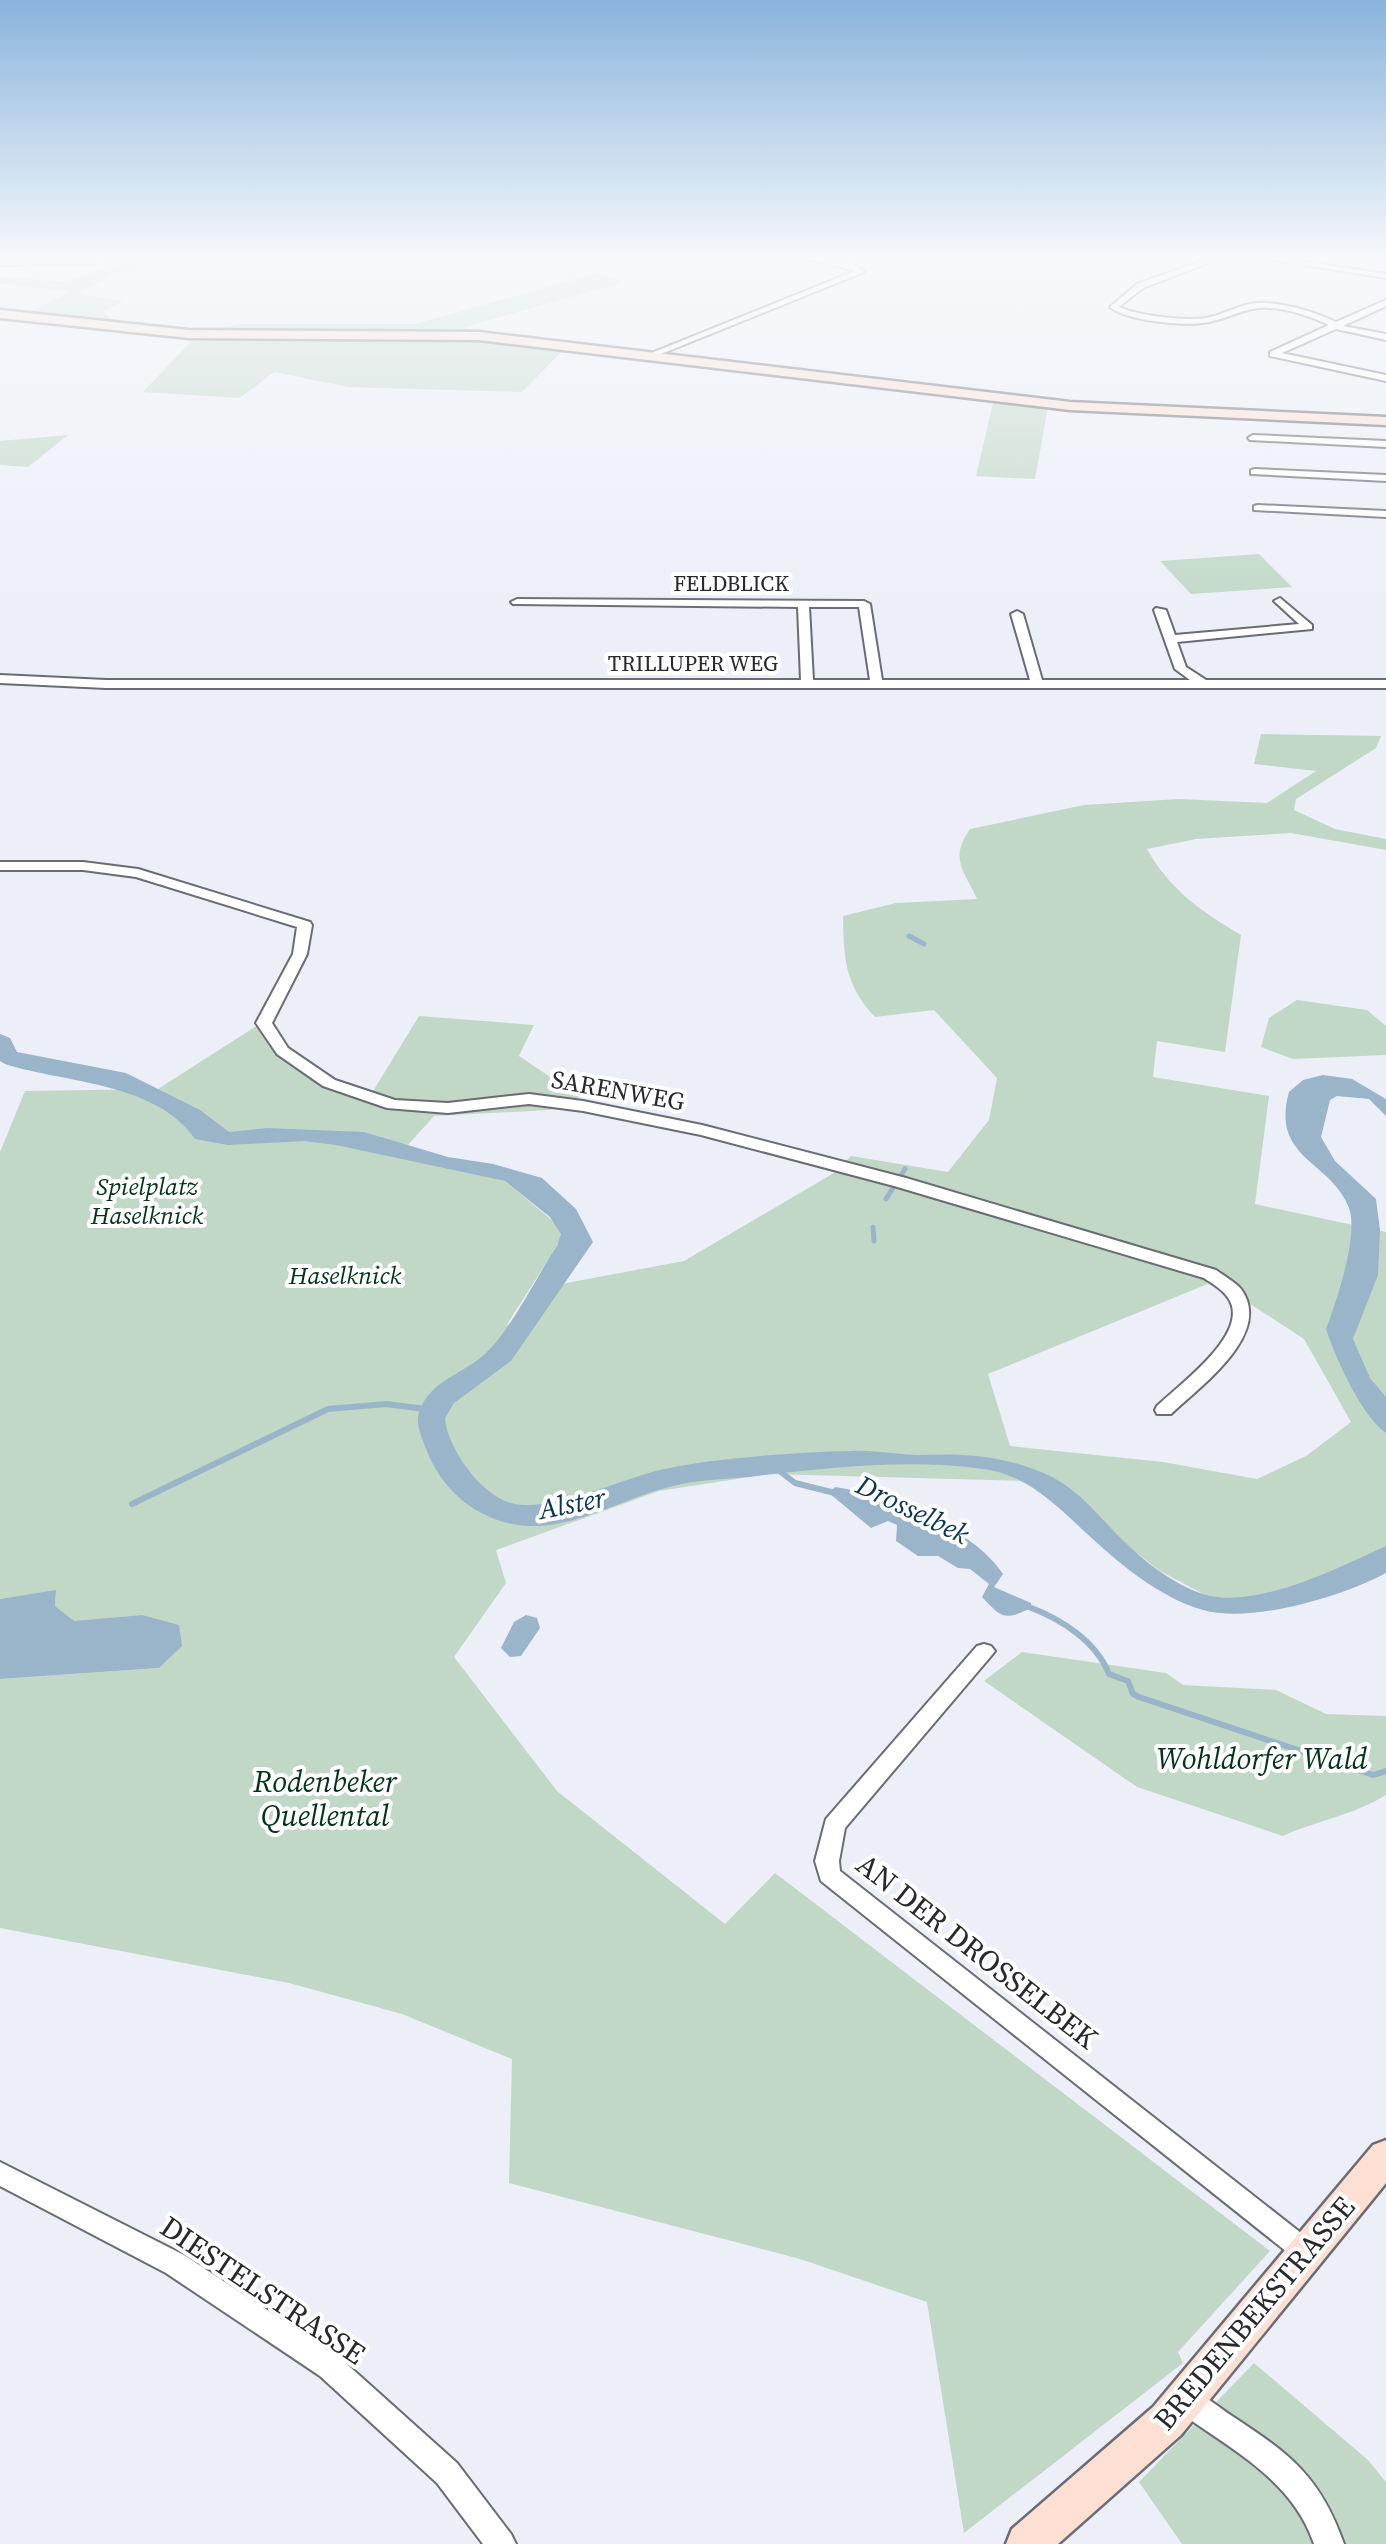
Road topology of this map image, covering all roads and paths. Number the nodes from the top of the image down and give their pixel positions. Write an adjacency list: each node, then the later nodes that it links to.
1 (814, 376): 2 (main road)
2 (1386, 421)
3 (1254, 438): 4 (street)
4 (1386, 444)
5 (1255, 472): 6 (street)
6 (1386, 478)
7 (1258, 508): 8 (street)
8 (1386, 514)
9 (1280, 601): 14 (street)
10 (517, 602): 11 (street, FELDBLICK)
11 (803, 603): 18 (street); 19 (street, FELDBLICK)
12 (1160, 610): 16 (street)
13 (1017, 614): 20 (street)
14 (1308, 627): 15 (street); 16 (street)
15 (1320, 638)
16 (1170, 639): 21 (street)
17 (0, 679): 18 (street, TRILLUPER WEG)
18 (806, 683): 19 (street, TRILLUPER WEG)
19 (876, 683): 20 (street, TRILLUPER WEG)
20 (1037, 683): 21 (street, TRILLUPER WEG)
21 (1202, 683): 22 (street, TRILLUPER WEG)
22 (1386, 684)
23 (0, 866): 24 (street, SARENWEG)
24 (1164, 1410)
25 (984, 1651): 28 (street, AN DER DROSSELBEK)
26 (1386, 2156): 28 (main road, BREDENBEKSTRASSE)
27 (0, 2173): 30 (street, DIESTELSTRASSE)
28 (1306, 2252): 29 (main road, BREDENBEKSTRASSE)
29 (1184, 2400): 31 (main road, BREDENBEKSTRASSE); 32 (street)
30 (501, 2544)
31 (1027, 2544)
32 (1329, 2544)

